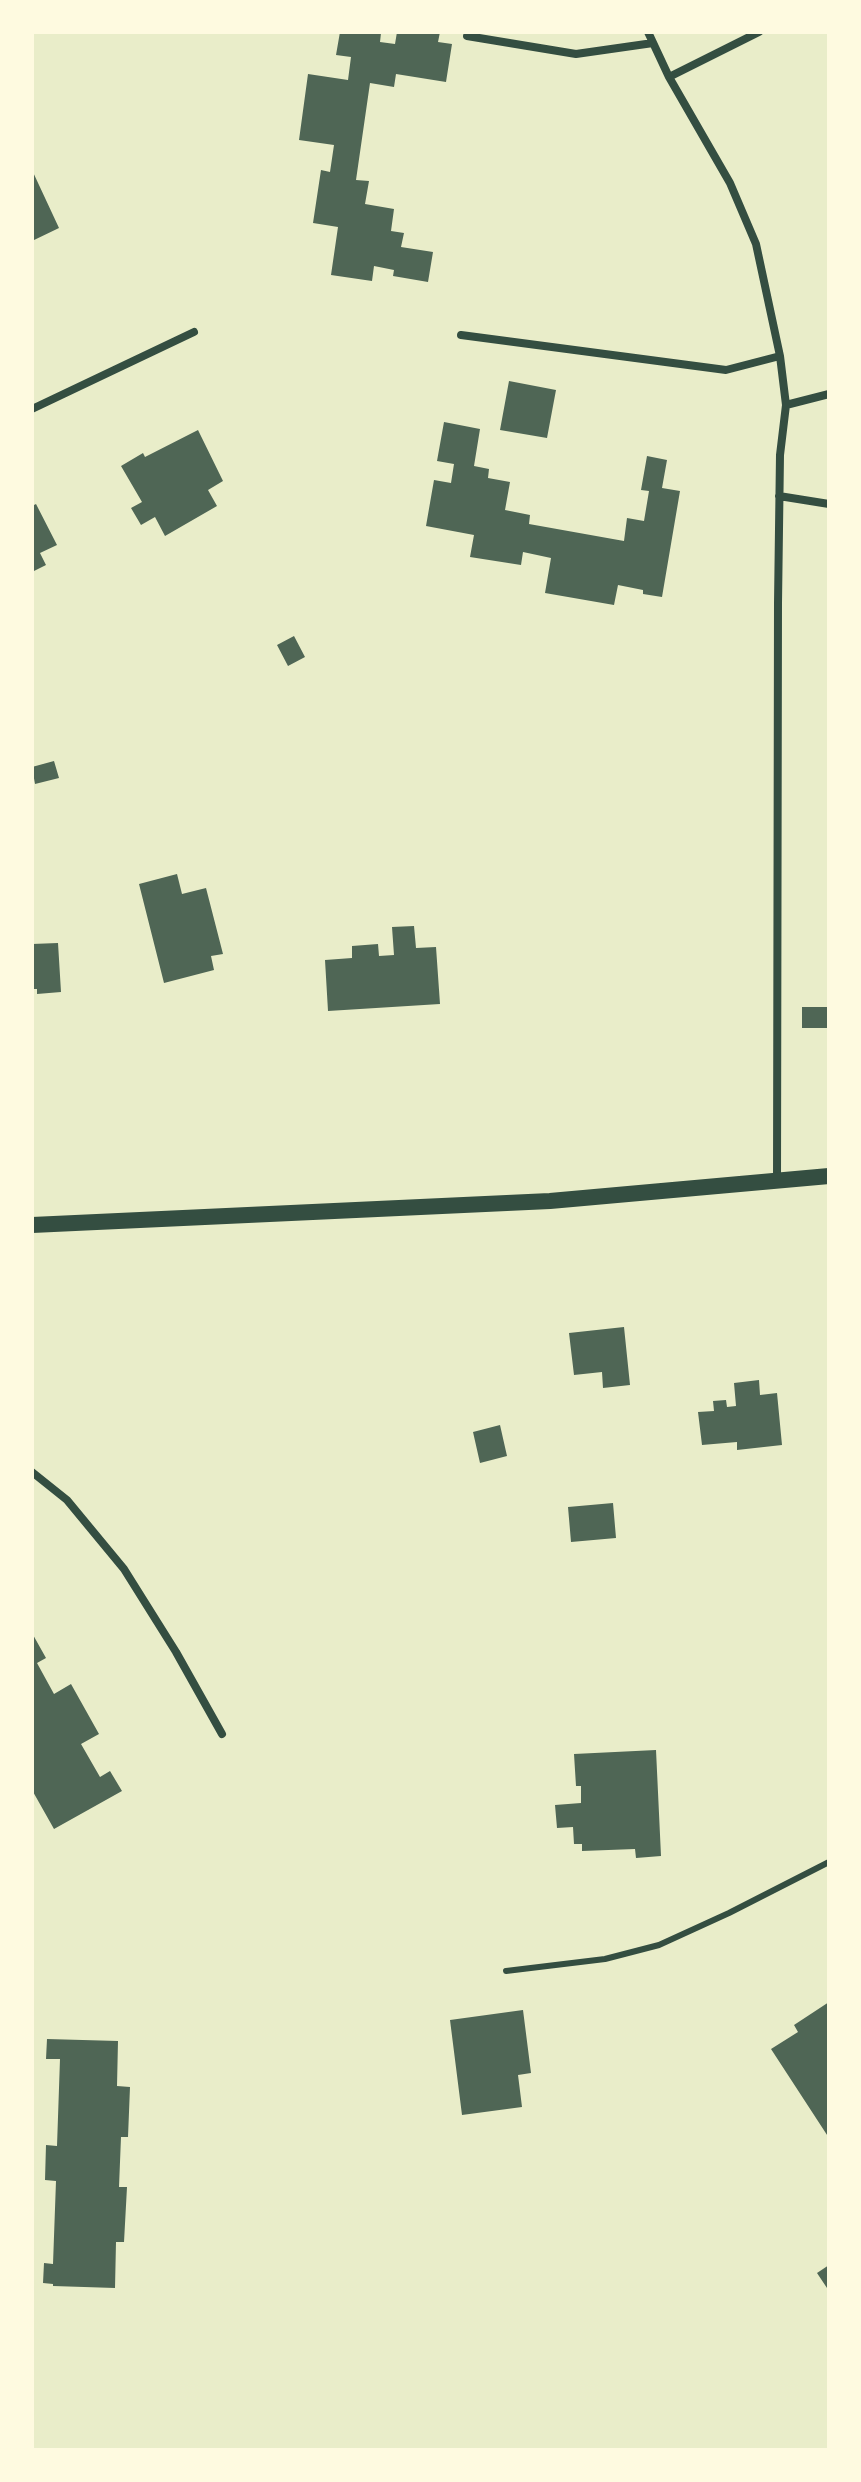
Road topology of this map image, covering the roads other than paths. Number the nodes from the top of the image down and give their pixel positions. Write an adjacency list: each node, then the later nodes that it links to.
1 (648, 32): 4 (street)
2 (759, 32): 5 (street)
3 (467, 36): 4 (street)
4 (653, 43): 5 (street)
5 (669, 77): 8 (street)
6 (194, 332): 11 (street)
7 (461, 335): 8 (street)
8 (780, 356): 10 (street)
9 (829, 394): 10 (street)
10 (786, 405): 12 (street)
11 (32, 409)
12 (779, 496): 13 (street); 15 (street)
13 (829, 504)
14 (829, 1176): 15 (main road)
15 (777, 1180): 16 (main road)
16 (32, 1225)
17 (32, 1472): 18 (street)
18 (222, 1734)
19 (829, 1862): 20 (lane)
20 (506, 1971)

